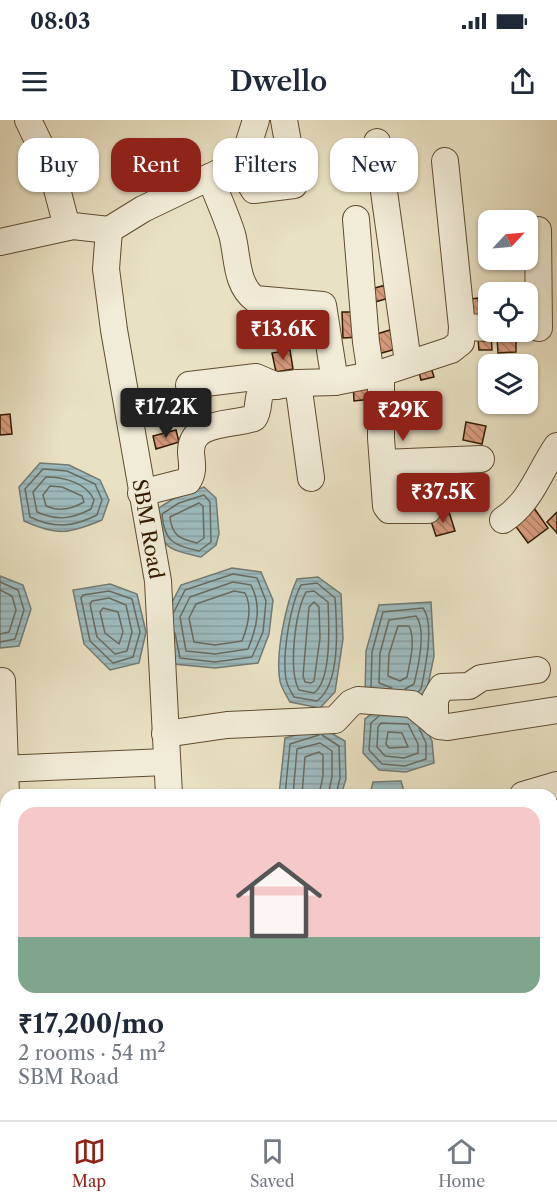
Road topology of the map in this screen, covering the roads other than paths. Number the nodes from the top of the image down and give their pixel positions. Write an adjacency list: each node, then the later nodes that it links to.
1 (28, 120): 11 (street)
2 (256, 120): 4 (street)
3 (284, 120): 5 (street)
4 (250, 138)
5 (287, 138)
6 (445, 160): 15 (street)
7 (213, 176): 8 (street)
8 (210, 177): 12 (street); 20 (street)
9 (384, 192): 18 (street)
10 (356, 219): 19 (street)
11 (67, 227): 12 (street); 14 (street)
12 (109, 230): 28 (street, SBM Road)
13 (538, 230): 16 (street)
14 (0, 242)
15 (462, 327): 17 (street); 18 (street)
16 (541, 327)
17 (478, 328)
18 (408, 362): 19 (street)
19 (376, 374): 20 (street); 25 (street)
20 (335, 382): 21 (street)
21 (287, 384): 22 (street); 26 (street); 28 (street)
22 (189, 385)
23 (557, 447): 27 (street)
24 (480, 459): 25 (street)
25 (382, 463): 29 (street)
26 (311, 478)
27 (548, 482): 30 (street)
28 (141, 493): 35 (street, SBM Road)
29 (428, 510)
30 (503, 520)
31 (537, 670): 34 (street)
32 (2, 681): 37 (street)
33 (557, 710): 34 (street)
34 (435, 723): 35 (street)
35 (165, 734): 36 (street, SBM Road)
36 (166, 762): 37 (street); 39 (street, SBM Road)
37 (3, 769): 38 (street)
38 (5, 789)
39 (168, 789)

